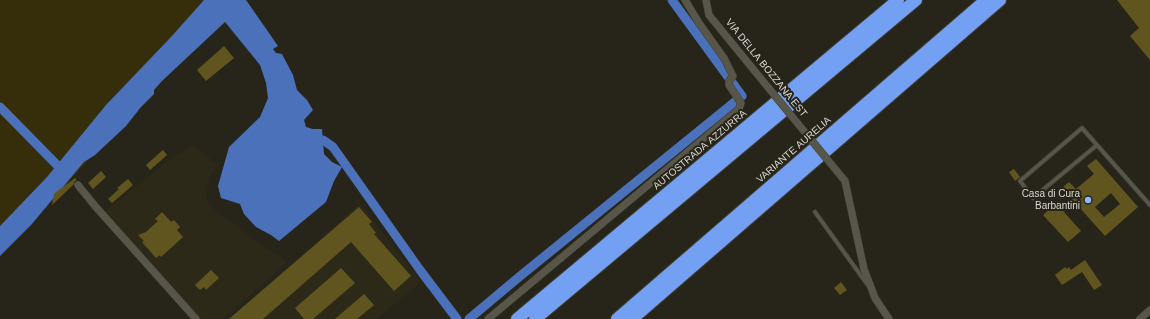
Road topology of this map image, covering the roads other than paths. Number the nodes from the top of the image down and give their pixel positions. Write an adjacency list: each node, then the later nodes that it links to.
1 (685, 0): 14 (street)
2 (706, 0): 11 (street, VIA DELLA BOZZANA EST, bridge)
3 (898, 0): 15 (highway, AUTOSTRADA AZZURRA)
4 (916, 0): 16 (highway)
5 (986, 0): 17 (highway, VARIANTE AURELIA)
6 (1000, 0): 18 (highway)
7 (1097, 145): 7 (lane); 9 (lane)
8 (78, 185): 13 (street)
9 (1150, 206)
10 (815, 212): 11 (lane)
11 (870, 288): 19 (street, VIA DELLA BOZZANA EST)
12 (1150, 310): 20 (street)
13 (196, 319)
14 (488, 319)
15 (517, 319)
16 (535, 319)
17 (617, 319)
18 (632, 319)
19 (889, 319)
20 (1140, 319)

